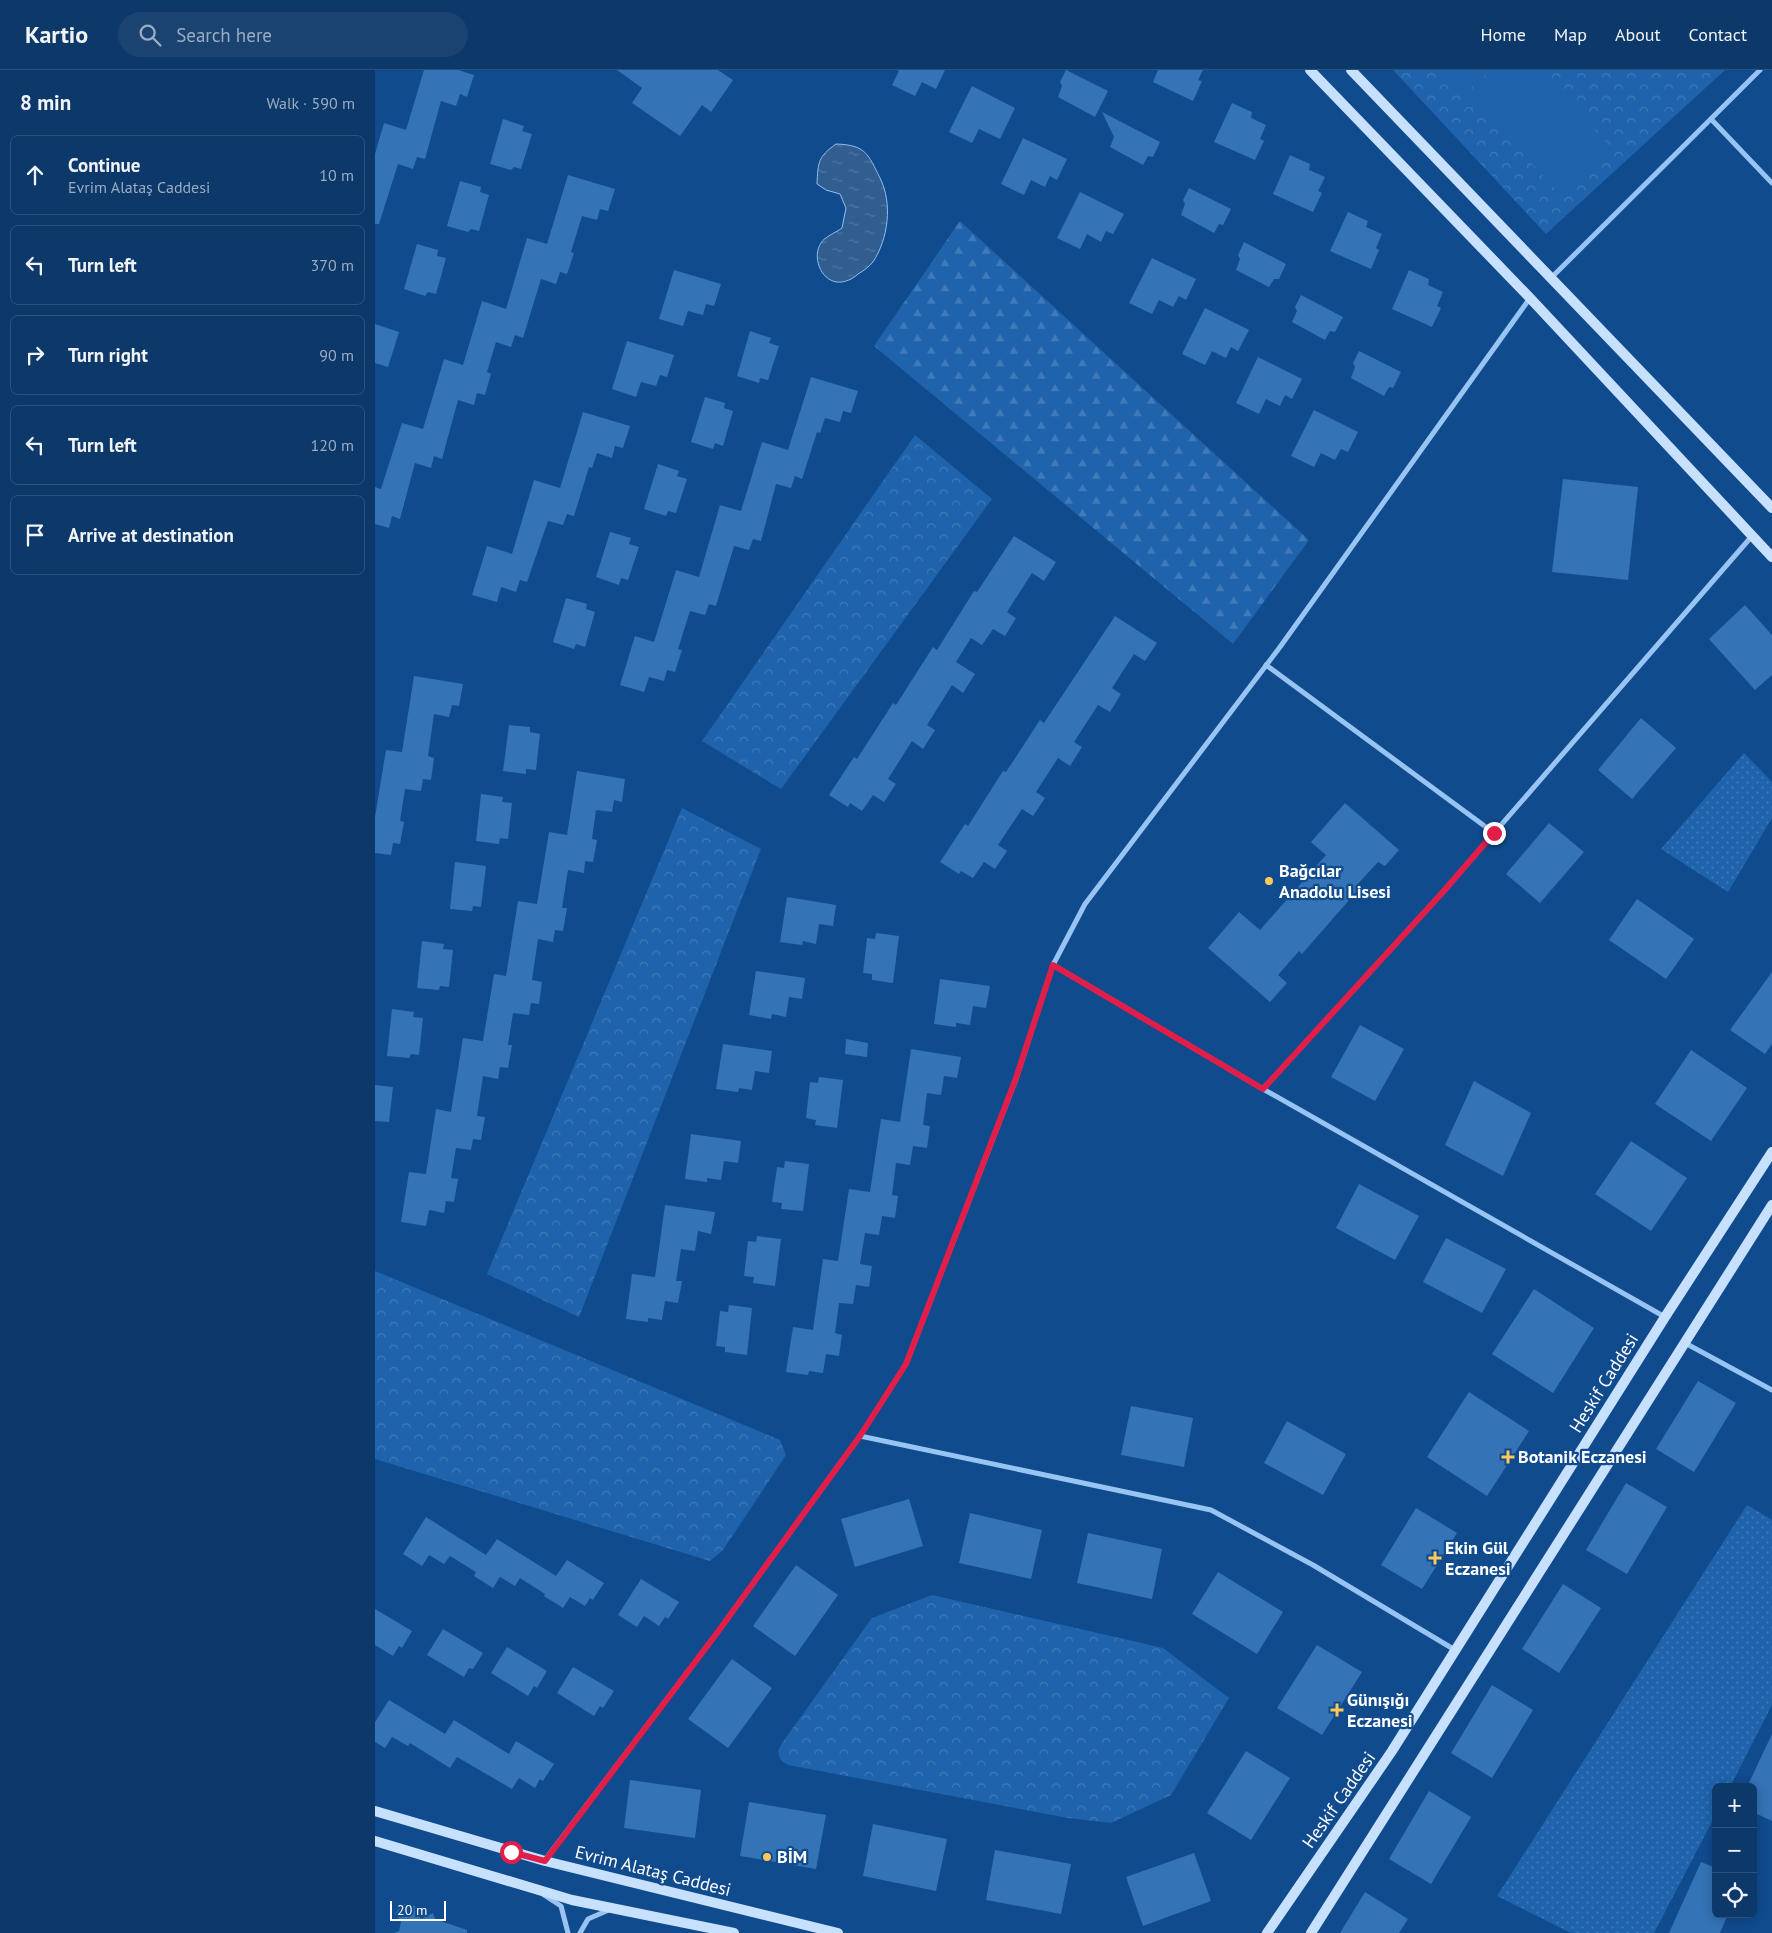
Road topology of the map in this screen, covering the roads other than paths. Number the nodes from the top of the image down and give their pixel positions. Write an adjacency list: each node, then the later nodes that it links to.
1 (1310, 70): 7 (main road)
2 (1351, 70): 6 (main road)
3 (1760, 70): 4 (street)
4 (1711, 119): 5 (street); 6 (street)
5 (1772, 183)
6 (1551, 278): 8 (main road)
7 (1530, 298): 9 (main road); 11 (street)
8 (1772, 508)
9 (1752, 536): 10 (main road); 12 (street)
10 (1772, 557)
11 (1266, 665): 12 (street); 13 (street)
12 (1494, 833): 14 (street)
13 (1053, 965): 14 (street); 20 (street)
14 (1263, 1089): 17 (street)
15 (1772, 1152): 17 (main road, Heskif Caddesi)
16 (1772, 1205): 18 (main road)
17 (1665, 1317): 21 (main road, Heskif Caddesi)
18 (1685, 1343): 19 (street); 32 (main road)
19 (1772, 1390)
20 (860, 1436): 21 (street); 24 (street)
21 (1455, 1650): 31 (main road, Heskif Caddesi)
22 (375, 1811): 24 (main road, Evrim Alataş Caddesi)
23 (375, 1841): 25 (main road)
24 (545, 1861): 30 (main road, Evrim Alataş Caddesi)
25 (533, 1888): 26 (main road); 27 (street)
26 (614, 1908): 28 (street); 29 (main road)
27 (568, 1933)
28 (580, 1933)
29 (734, 1933)
30 (837, 1933)
31 (1267, 1933)
32 (1311, 1933)

